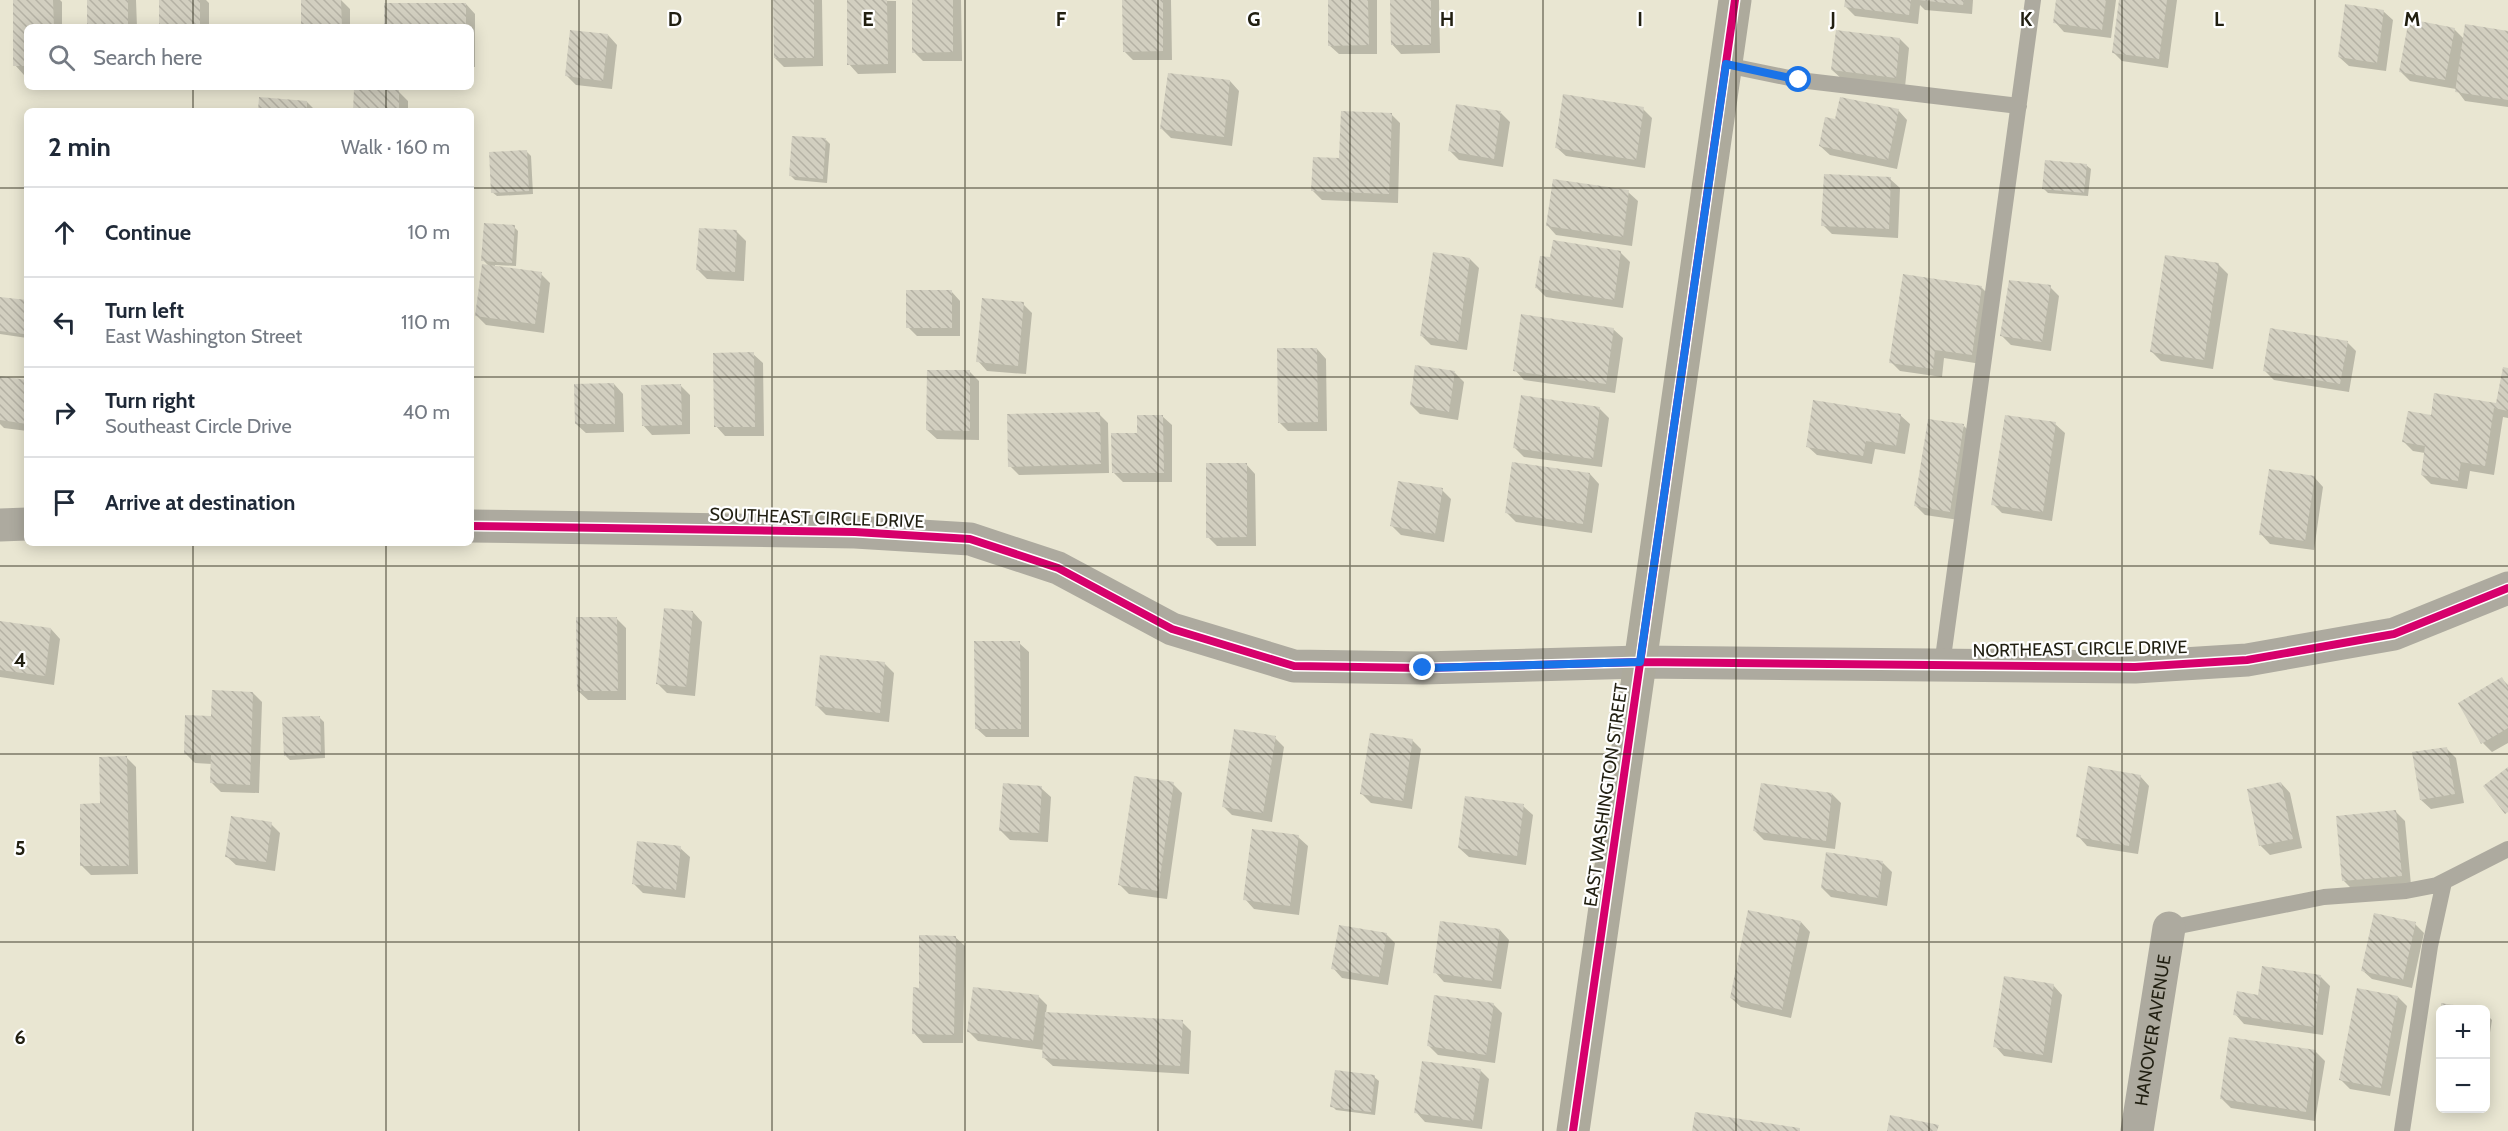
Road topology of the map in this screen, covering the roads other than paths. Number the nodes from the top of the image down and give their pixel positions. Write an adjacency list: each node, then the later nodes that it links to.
1 (1735, 0): 3 (street, EAST WASHINGTON STREET)
2 (2033, 0): 4 (lane)
3 (1726, 64): 4 (lane); 9 (street, EAST WASHINGTON STREET)
4 (2019, 106): 10 (lane)
5 (24, 524): 6 (street)
6 (0, 525)
7 (474, 526): 9 (street, SOUTHEAST CIRCLE DRIVE)
8 (2508, 588): 10 (street, NORTHEAST CIRCLE DRIVE)
9 (1640, 662): 10 (street, NORTHEAST CIRCLE DRIVE); 14 (street, EAST WASHINGTON STREET)
10 (1942, 665)
11 (2508, 849): 12 (lane)
12 (2444, 882): 13 (lane); 16 (lane)
13 (2169, 928): 15 (street, HANOVER AVENUE)
14 (1573, 1131)
15 (2137, 1131)
16 (2402, 1131)

